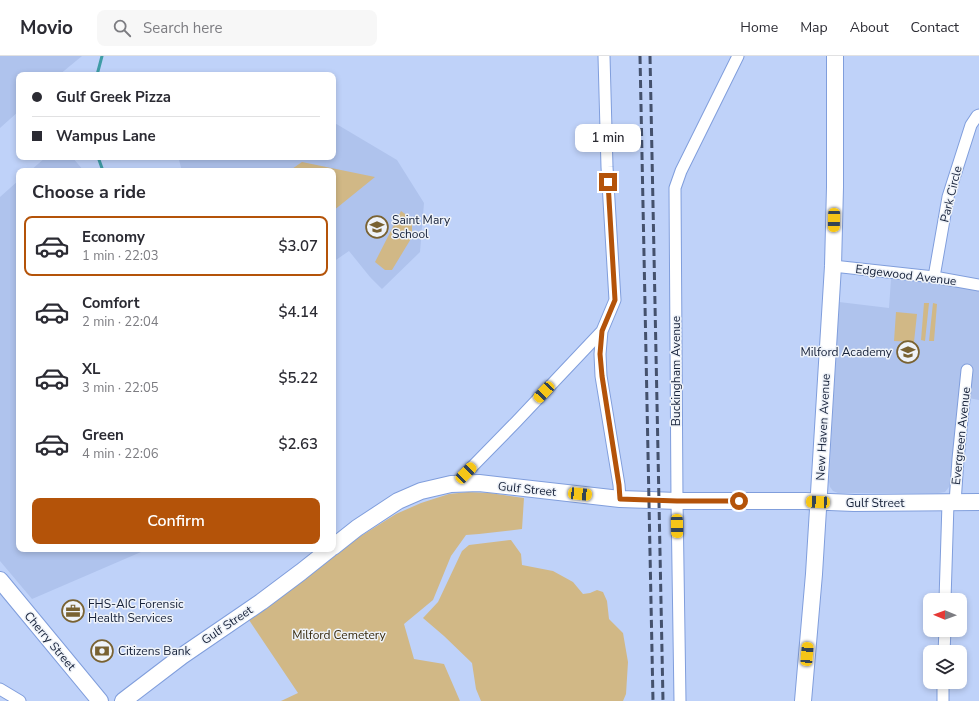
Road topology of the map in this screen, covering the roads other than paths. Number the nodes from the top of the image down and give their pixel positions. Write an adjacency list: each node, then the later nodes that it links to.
1 (604, 56): 8 (street)
2 (738, 56): 12 (street, Buckingham Avenue)
3 (835, 56): 5 (main road, New Haven Avenue)
4 (979, 115): 6 (street, Park Circle)
5 (833, 266): 6 (street, Edgewood Avenue); 13 (main road, New Haven Avenue)
6 (934, 276): 7 (street, Edgewood Avenue)
7 (979, 285)
8 (602, 331): 10 (street); 11 (street)
9 (967, 370): 15 (street, Evergreen Avenue)
10 (461, 483): 11 (main road, Gulf Street); 16 (main road, Gulf Street)
11 (620, 499): 12 (main road, Gulf Street)
12 (677, 501): 13 (main road, Gulf Street); 25 (street, Buckingham Avenue)
13 (818, 502): 15 (main road, Gulf Street); 26 (main road, New Haven Avenue)
14 (979, 502): 15 (main road, Gulf Street)
15 (951, 503): 19 (street, Evergreen Avenue)
16 (336, 544)
17 (326, 552): 24 (main road, Gulf Street)
18 (2, 585): 23 (main road, Cherry Street)
19 (946, 593)
20 (0, 689): 22 (street)
21 (944, 689): 27 (street)
22 (20, 701)
23 (100, 701)
24 (123, 701)
25 (680, 701)
26 (803, 701)
27 (943, 701)

